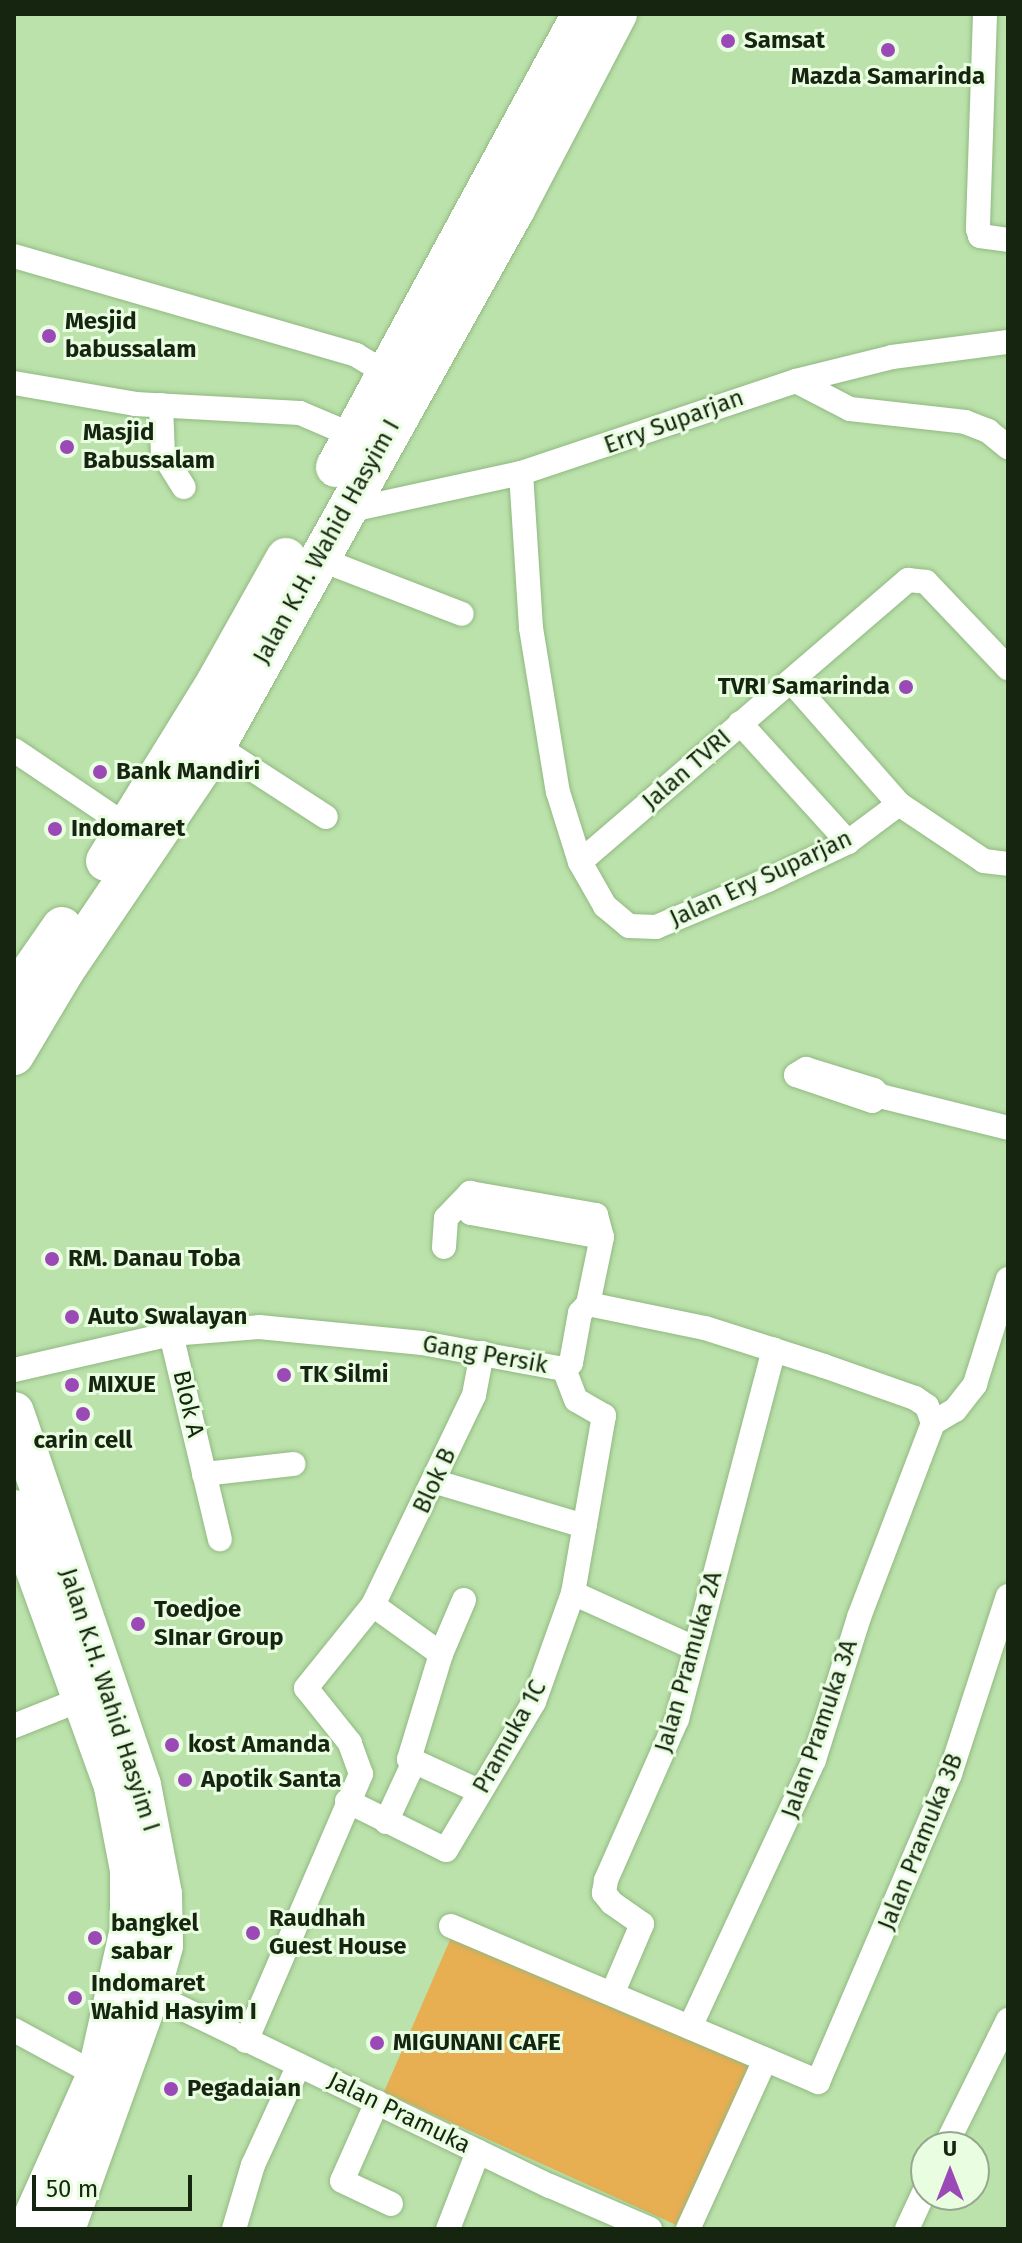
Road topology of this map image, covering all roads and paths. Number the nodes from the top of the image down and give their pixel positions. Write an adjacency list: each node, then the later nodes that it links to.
1 (582, 14): 4 (main road, Jalan K.H. Wahid Hasyim I)
2 (617, 14): 4 (main road, Jalan K.H. Wahid Hasyim I)
3 (985, 14): 5 (street)
4 (499, 204): 8 (main road, Jalan K.H. Wahid Hasyim I); 16 (main road, Jalan K.H. Wahid Hasyim I)
5 (1008, 240)
6 (14, 256): 8 (street)
7 (1008, 342): 9 (street, Erry Suparjan)
8 (388, 374): 12 (main road, Jalan K.H. Wahid Hasyim I)
9 (796, 381): 13 (street); 14 (street, Erry Suparjan)
10 (14, 383): 11 (street)
11 (161, 405): 12 (street); 15 (street)
12 (354, 436): 26 (main road, Jalan K.H. Wahid Hasyim I)
13 (1008, 447)
14 (521, 473): 16 (street, Erry Suparjan); 28 (street, Jalan Ery Suparjan)
15 (184, 487)
16 (342, 512): 17 (main road, Jalan K.H. Wahid Hasyim I)
17 (317, 558): 18 (street); 22 (main road, Jalan K.H. Wahid Hasyim I)
18 (462, 614)
19 (1008, 668): 20 (street, Jalan TVRI)
20 (791, 681): 21 (street, Jalan TVRI); 24 (street)
21 (740, 723): 27 (street); 28 (street, Jalan TVRI)
22 (215, 745): 25 (street); 31 (main road, Jalan K.H. Wahid Hasyim I)
23 (14, 750): 26 (street)
24 (899, 804): 27 (street, Jalan Ery Suparjan); 29 (street)
25 (326, 817)
26 (128, 827): 30 (main road, Jalan K.H. Wahid Hasyim I)
27 (848, 842): 28 (street, Jalan Ery Suparjan)
28 (580, 862)
29 (1008, 864)
30 (18, 981)
31 (14, 1055)
32 (880, 1096): 33 (street)
33 (1008, 1128)
34 (444, 1247): 36 (street, Gang Persik)
35 (1008, 1279): 43 (street)
36 (588, 1304): 38 (street); 40 (street, Gang Persik)
37 (171, 1334): 39 (street, Gang Persik); 41 (street, Gang Persik); 45 (street, Blok A)
38 (774, 1350): 43 (street); 55 (street, Jalan Pramuka 2A)
39 (482, 1353): 40 (street, Gang Persik); 46 (street, Blok B)
40 (564, 1369): 48 (street, Pramuka 1C)
41 (14, 1370)
42 (14, 1412): 64 (main road, Jalan K.H. Wahid Hasyim I)
43 (933, 1423): 67 (street, Jalan Pramuka 3A)
44 (293, 1464): 45 (street)
45 (204, 1474): 49 (street, Blok A)
46 (436, 1482): 48 (street); 54 (street, Blok B)
47 (14, 1510): 50 (main road, Jalan K.H. Wahid Hasyim I)
48 (585, 1526): 51 (street, Pramuka 1C)
49 (220, 1539)
50 (24, 1574): 57 (main road, Jalan K.H. Wahid Hasyim I)
51 (573, 1593): 55 (street); 60 (street, Pramuka 1C)
52 (1008, 1596): 70 (street, Jalan Pramuka 3B)
53 (464, 1600): 56 (street)
54 (373, 1605): 56 (street); 61 (street, Blok B)
55 (692, 1647): 65 (street, Jalan Pramuka 2A)
56 (441, 1654): 59 (street)
57 (82, 1699): 58 (street); 64 (main road, Jalan K.H. Wahid Hasyim I)
58 (14, 1726)
59 (414, 1762): 60 (street); 62 (street)
60 (479, 1791): 62 (street, Pramuka 1C)
61 (347, 1801): 62 (street); 69 (street)
62 (386, 1822)
63 (451, 1926): 65 (street)
64 (134, 1992): 69 (street, Jalan Pramuka); 72 (main road); 78 (main road)
65 (613, 1992): 67 (street)
66 (1008, 2020): 74 (street)
67 (690, 2027): 70 (street)
68 (14, 2030): 72 (street)
69 (246, 2041): 71 (street, Jalan Pramuka)
70 (765, 2060): 82 (street)
71 (299, 2065): 73 (street, Jalan Pramuka); 79 (street)
72 (97, 2075): 77 (main road)
73 (377, 2102): 75 (street, Jalan Pramuka); 76 (street)
74 (953, 2131)
75 (478, 2152): 80 (street); 81 (street, Jalan Pramuka)
76 (391, 2204)
77 (28, 2229)
78 (65, 2229)
79 (234, 2229)
80 (448, 2229)
81 (650, 2229)
82 (688, 2229)

